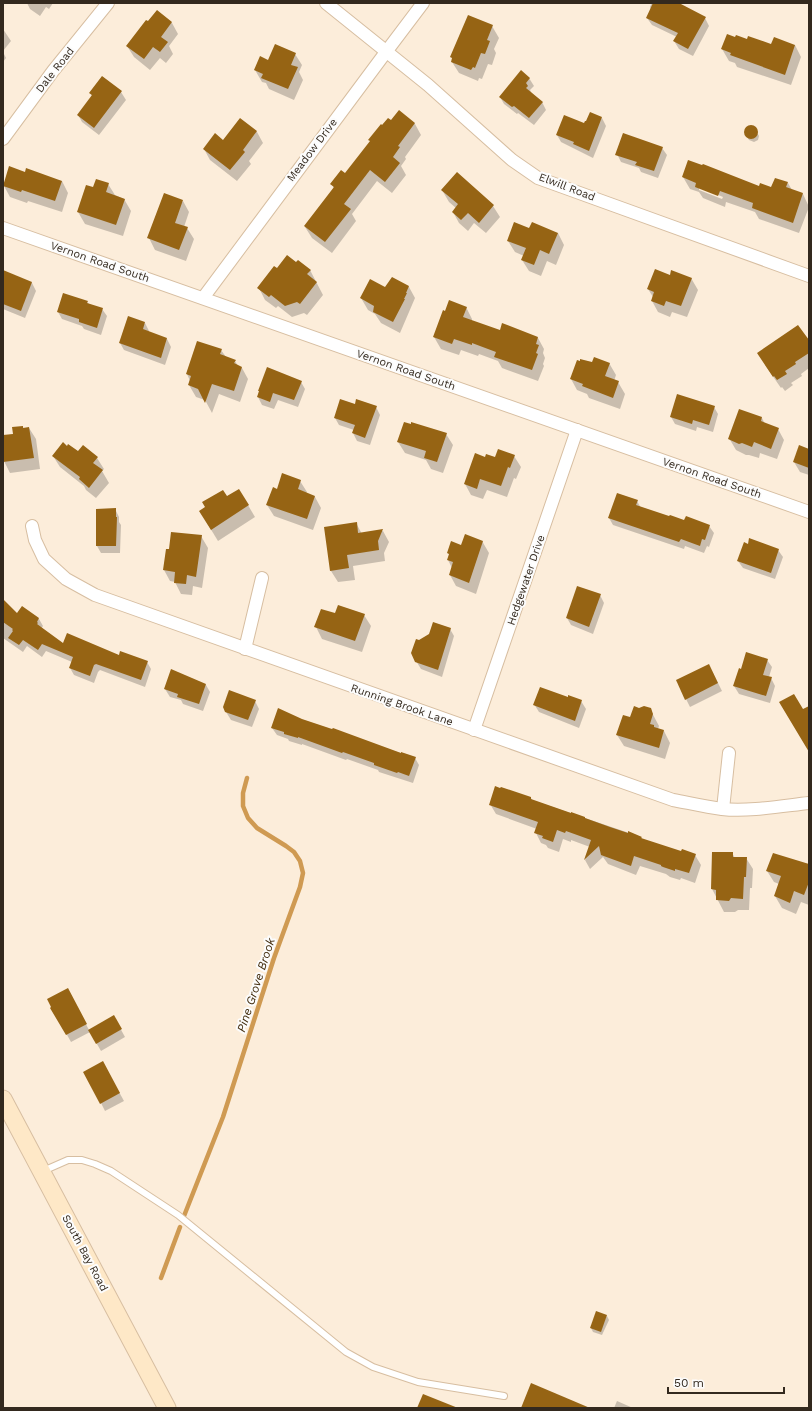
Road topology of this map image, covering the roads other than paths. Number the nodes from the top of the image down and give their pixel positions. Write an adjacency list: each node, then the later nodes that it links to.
1 (108, 3): 5 (street, Dale Road)
2 (326, 3): 4 (street, Elwill Road)
3 (424, 3): 4 (street, Meadow Drive)
4 (386, 52): 7 (street, Elwill Road); 8 (street, Meadow Drive)
5 (3, 139)
6 (3, 228): 8 (street, Vernon Road South)
7 (809, 276)
8 (202, 298): 9 (street, Vernon Road South)
9 (577, 430): 10 (street, Vernon Road South); 14 (street, Hedgewater Drive)
10 (809, 512)
11 (32, 526): 13 (street, Running Brook Lane)
12 (262, 578): 13 (street)
13 (245, 649): 14 (street, Running Brook Lane)
14 (474, 730): 17 (street, Running Brook Lane)
15 (729, 753): 17 (street)
16 (809, 803): 17 (street, Running Brook Lane)
17 (723, 809)
18 (3, 1099): 19 (street, South Bay Road)
19 (42, 1172): 20 (lane); 21 (street, South Bay Road)
20 (504, 1396)
21 (167, 1408)

